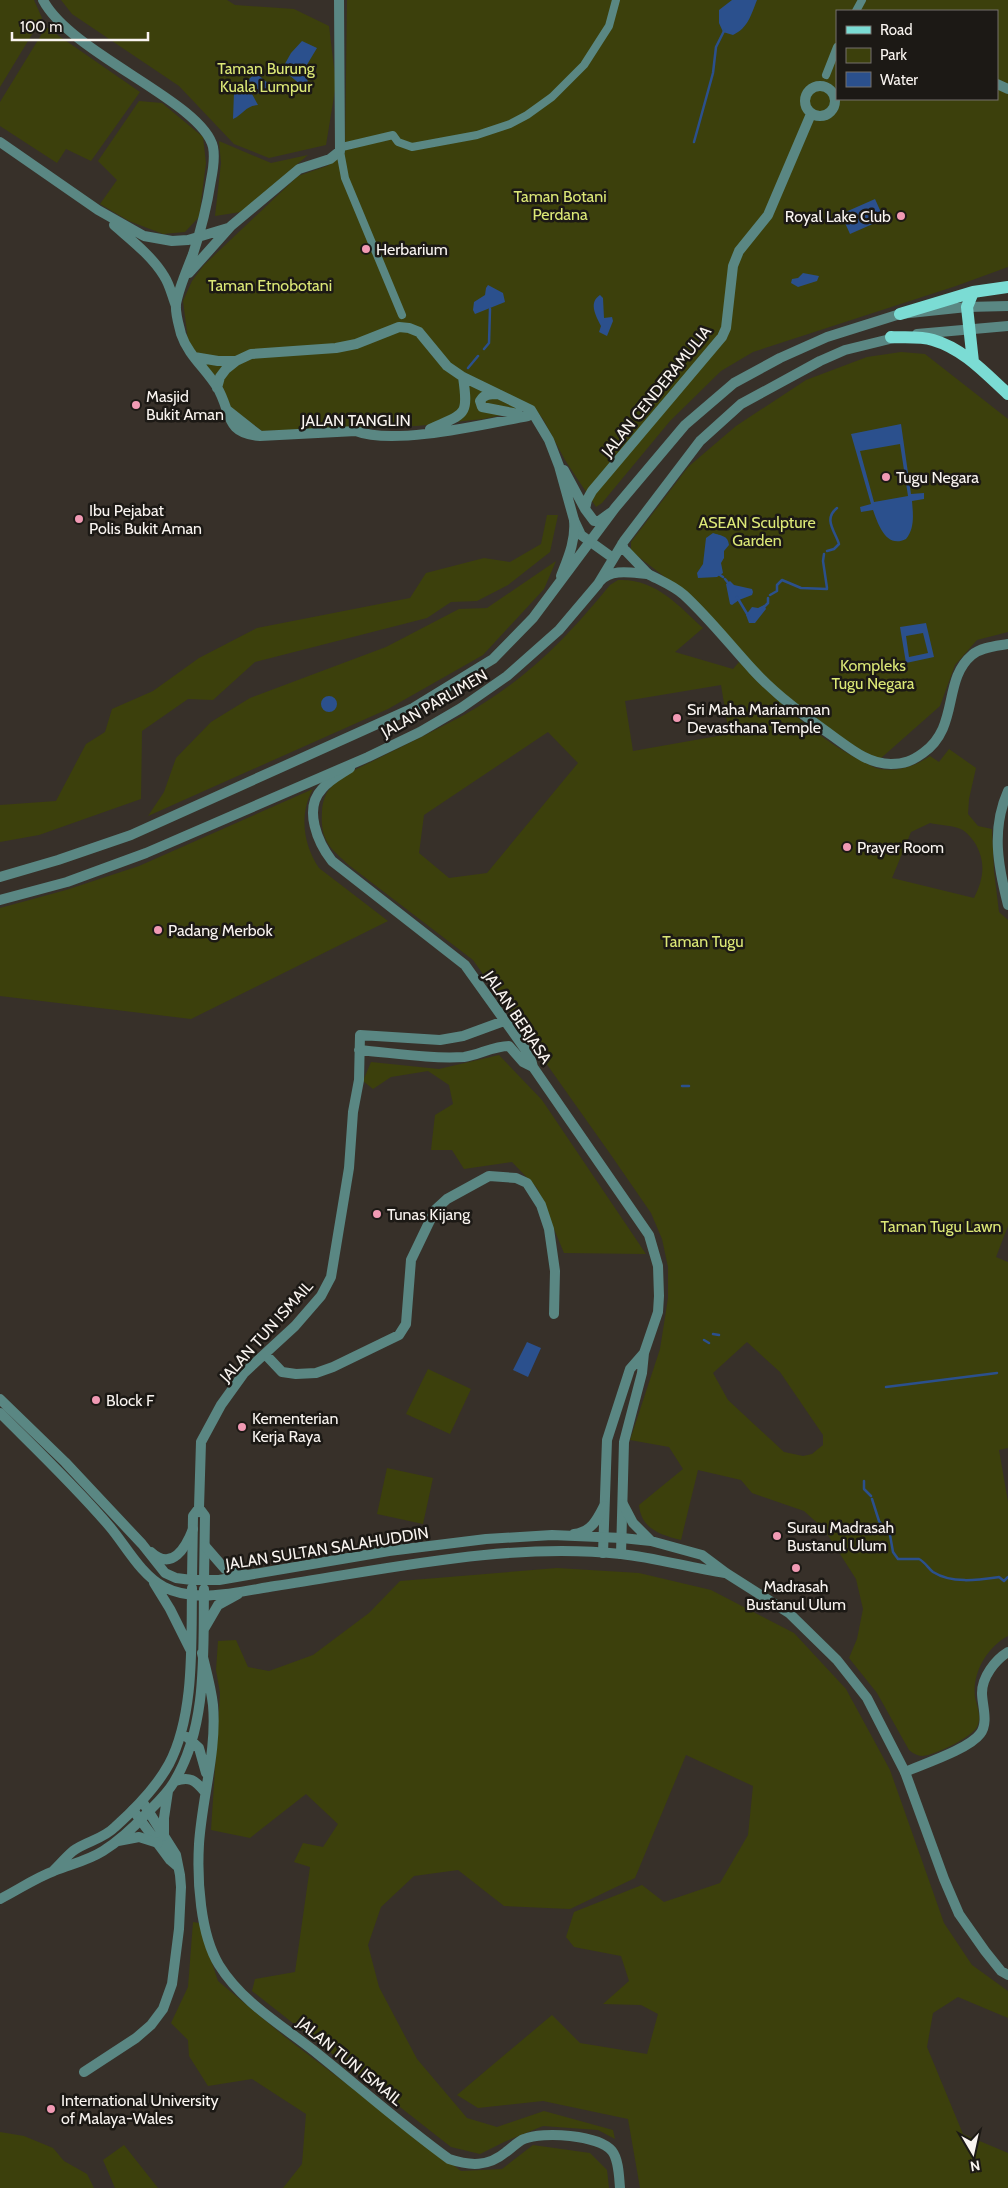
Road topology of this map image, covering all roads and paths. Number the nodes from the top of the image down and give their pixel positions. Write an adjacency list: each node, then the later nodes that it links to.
1 (43, 0): 13 (street, JALAN TANGLIN)
2 (340, 0): 10 (street)
3 (616, 0): 10 (street)
4 (836, 50): 5 (street)
5 (826, 75)
6 (836, 97): 8 (street)
7 (840, 100): 8 (street)
8 (811, 114): 36 (street, JALAN CENDERAMULIA)
9 (0, 142): 11 (street)
10 (341, 149): 12 (street); 21 (street)
11 (98, 210): 13 (street); 17 (street)
12 (231, 226): 13 (street); 14 (street)
13 (198, 238): 14 (street, JALAN TANGLIN)
14 (184, 278): 17 (street, JALAN TANGLIN)
15 (1008, 287): 16 (main road)
16 (973, 292): 19 (main road); 20 (main road)
17 (176, 306): 25 (street, JALAN TANGLIN)
18 (1008, 306): 19 (street, JALAN PARLIMEN)
19 (967, 307): 20 (street, JALAN PARLIMEN); 23 (main road)
20 (900, 314): 37 (street, JALAN PARLIMEN)
21 (402, 315)
22 (1008, 326): 23 (street, JALAN PARLIMEN)
23 (969, 328): 24 (street, JALAN PARLIMEN); 27 (main road)
24 (891, 337): 27 (main road); 41 (street, JALAN PARLIMEN)
25 (194, 357): 26 (street); 29 (street, JALAN TANGLIN)
26 (236, 361): 28 (street); 29 (street)
27 (973, 362): 31 (main road)
28 (463, 377): 30 (street); 33 (street, JALAN TANGLIN)
29 (217, 388): 33 (street, JALAN TANGLIN)
30 (498, 394): 32 (street); 32 (street)
31 (1008, 394)
32 (532, 416): 33 (street, JALAN TANGLIN); 34 (street)
33 (418, 435)
34 (559, 466): 35 (street); 39 (street)
35 (573, 488): 36 (street); 38 (street)
36 (592, 491): 38 (street, JALAN CENDERAMULIA)
37 (615, 508): 38 (street); 40 (street, JALAN PARLIMEN)
38 (585, 509)
39 (574, 520): 40 (street); 45 (street)
40 (591, 542): 42 (street); 45 (street, JALAN PARLIMEN)
41 (622, 544): 42 (street, JALAN PARLIMEN); 43 (street)
42 (613, 558): 44 (street, JALAN PARLIMEN)
43 (648, 574): 44 (street); 46 (street)
44 (598, 584): 47 (street, JALAN PARLIMEN)
45 (555, 591): 49 (street, JALAN PARLIMEN)
46 (1008, 644)
47 (368, 757): 50 (street, JALAN PARLIMEN); 52 (street, JALAN BERJASA)
48 (1008, 791): 51 (street)
49 (0, 877)
50 (0, 900)
51 (1008, 906)
52 (506, 1024): 53 (street, JALAN TUN ISMAIL); 54 (street); 56 (street, JALAN BERJASA)
53 (382, 1036): 55 (street); 55 (street, JALAN TUN ISMAIL)
54 (493, 1048): 55 (street); 56 (street)
55 (360, 1050): 59 (street, JALAN TUN ISMAIL)
56 (533, 1068): 58 (street, JALAN BERJASA)
57 (554, 1314): 59 (street)
58 (644, 1353): 62 (street, JALAN BERJASA); 63 (street, JALAN BERJASA)
59 (264, 1354): 64 (street, JALAN TUN ISMAIL)
60 (0, 1399): 70 (street, JALAN SULTAN SALAHUDDIN)
61 (0, 1413): 75 (street, JALAN SULTAN SALAHUDDIN)
62 (623, 1504): 68 (street, JALAN BERJASA); 69 (street)
63 (604, 1506): 66 (street); 67 (street, JALAN BERJASA)
64 (199, 1508): 65 (street, JALAN TUN ISMAIL); 71 (street, JALAN TUN ISMAIL)
65 (193, 1528): 70 (street); 77 (street, JALAN TUN ISMAIL)
66 (566, 1535): 67 (street, JALAN SULTAN SALAHUDDIN); 76 (street, JALAN SULTAN SALAHUDDIN)
67 (604, 1538): 68 (street, JALAN SULTAN SALAHUDDIN); 72 (street, JALAN BERJASA)
68 (622, 1538): 69 (street, JALAN SULTAN SALAHUDDIN); 73 (street, JALAN BERJASA)
69 (651, 1542): 74 (street, JALAN SULTAN SALAHUDDIN)
70 (142, 1544): 77 (street, JALAN SULTAN SALAHUDDIN)
71 (205, 1546): 76 (street); 78 (street, JALAN TUN ISMAIL)
72 (603, 1553): 73 (street, JALAN SULTAN SALAHUDDIN); 79 (street, JALAN SULTAN SALAHUDDIN)
73 (621, 1554): 74 (street, JALAN SULTAN SALAHUDDIN)
74 (726, 1573): 89 (street, JALAN SULTAN SALAHUDDIN)
75 (149, 1576): 80 (street, JALAN SULTAN SALAHUDDIN); 83 (street)
76 (252, 1576): 78 (street, JALAN SULTAN SALAHUDDIN)
77 (192, 1580): 78 (street, JALAN SULTAN SALAHUDDIN); 80 (street, JALAN TUN ISMAIL)
78 (204, 1581): 81 (street, JALAN TUN ISMAIL)
79 (245, 1590): 81 (street, JALAN SULTAN SALAHUDDIN); 82 (street)
80 (192, 1594): 81 (street, JALAN SULTAN SALAHUDDIN); 83 (street, JALAN TUN ISMAIL)
81 (204, 1595): 82 (street, JALAN TUN ISMAIL)
82 (203, 1630): 85 (street, JALAN TUN ISMAIL)
83 (191, 1650): 86 (street, JALAN TUN ISMAIL)
84 (1008, 1652): 89 (street)
85 (202, 1653): 87 (street, JALAN TUN ISMAIL); 88 (street, JALAN TUN ISMAIL)
86 (181, 1730): 87 (street); 94 (street, JALAN TUN ISMAIL)
87 (193, 1735): 88 (street); 90 (street, JALAN TUN ISMAIL); 91 (street, JALAN TUN ISMAIL)
88 (212, 1746): 90 (street, JALAN TUN ISMAIL)
89 (905, 1772): 102 (street, JALAN SULTAN SALAHUDDIN)
90 (207, 1780): 93 (street, JALAN TUN ISMAIL)
91 (175, 1781): 92 (street, JALAN TUN ISMAIL); 93 (street)
92 (168, 1790): 96 (street, JALAN TUN ISMAIL); 98 (street)
93 (205, 1792): 104 (street, JALAN TUN ISMAIL)
94 (142, 1801): 95 (street, JALAN TUN ISMAIL); 96 (street)
95 (133, 1810): 97 (street); 100 (street, JALAN TUN ISMAIL)
96 (149, 1811): 97 (street, JALAN TUN ISMAIL); 98 (street)
97 (141, 1820): 98 (street); 99 (street, JALAN TUN ISMAIL)
98 (161, 1839): 99 (street); 103 (street)
99 (118, 1841): 100 (street)
100 (54, 1871): 101 (street)
101 (0, 1900)
102 (1008, 1975)
103 (84, 2072)
104 (620, 2188)

